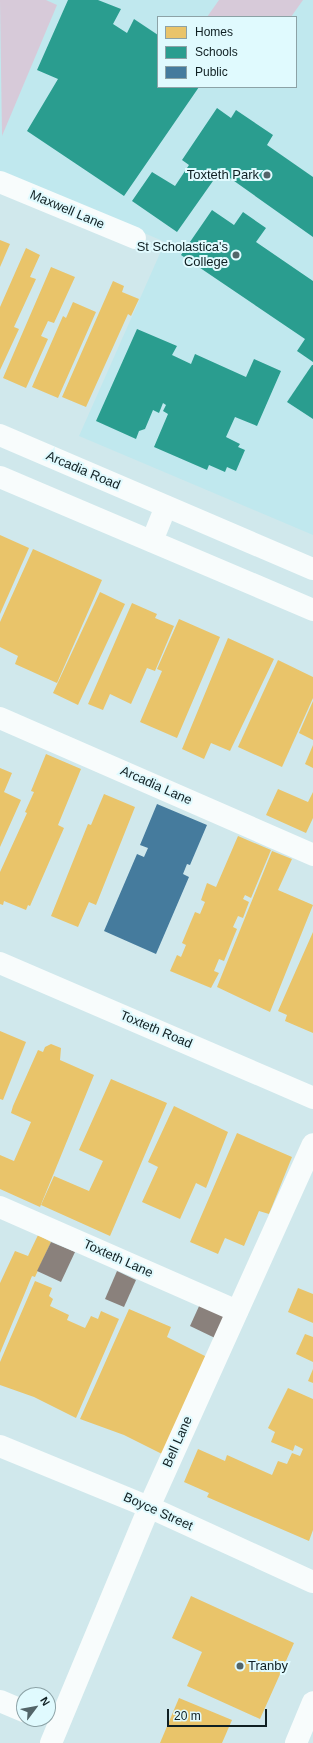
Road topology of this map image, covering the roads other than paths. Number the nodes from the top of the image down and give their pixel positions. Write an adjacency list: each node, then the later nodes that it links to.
1 (0, 182): 2 (street, Maxwell Lane)
2 (135, 238)
3 (0, 435): 5 (street, Arcadia Road)
4 (0, 477): 6 (street)
5 (166, 506): 6 (street); 7 (street, Arcadia Road)
6 (152, 541): 8 (street)
7 (313, 569)
8 (313, 610)
9 (0, 718): 10 (street, Arcadia Lane)
10 (313, 855)
11 (0, 963): 12 (street, Toxteth Road)
12 (313, 1098)
13 (313, 1144): 15 (street, Bell Lane)
14 (0, 1207): 15 (street, Toxteth Lane)
15 (237, 1311): 17 (street, Bell Lane)
16 (0, 1446): 17 (street, Boyce Street)
17 (149, 1507): 18 (street, Boyce Street); 22 (street, Bell Lane)
18 (313, 1582)
19 (0, 1700): 21 (street)
20 (313, 1702): 23 (street)
21 (16, 1707)
22 (51, 1729)
23 (296, 1743)

